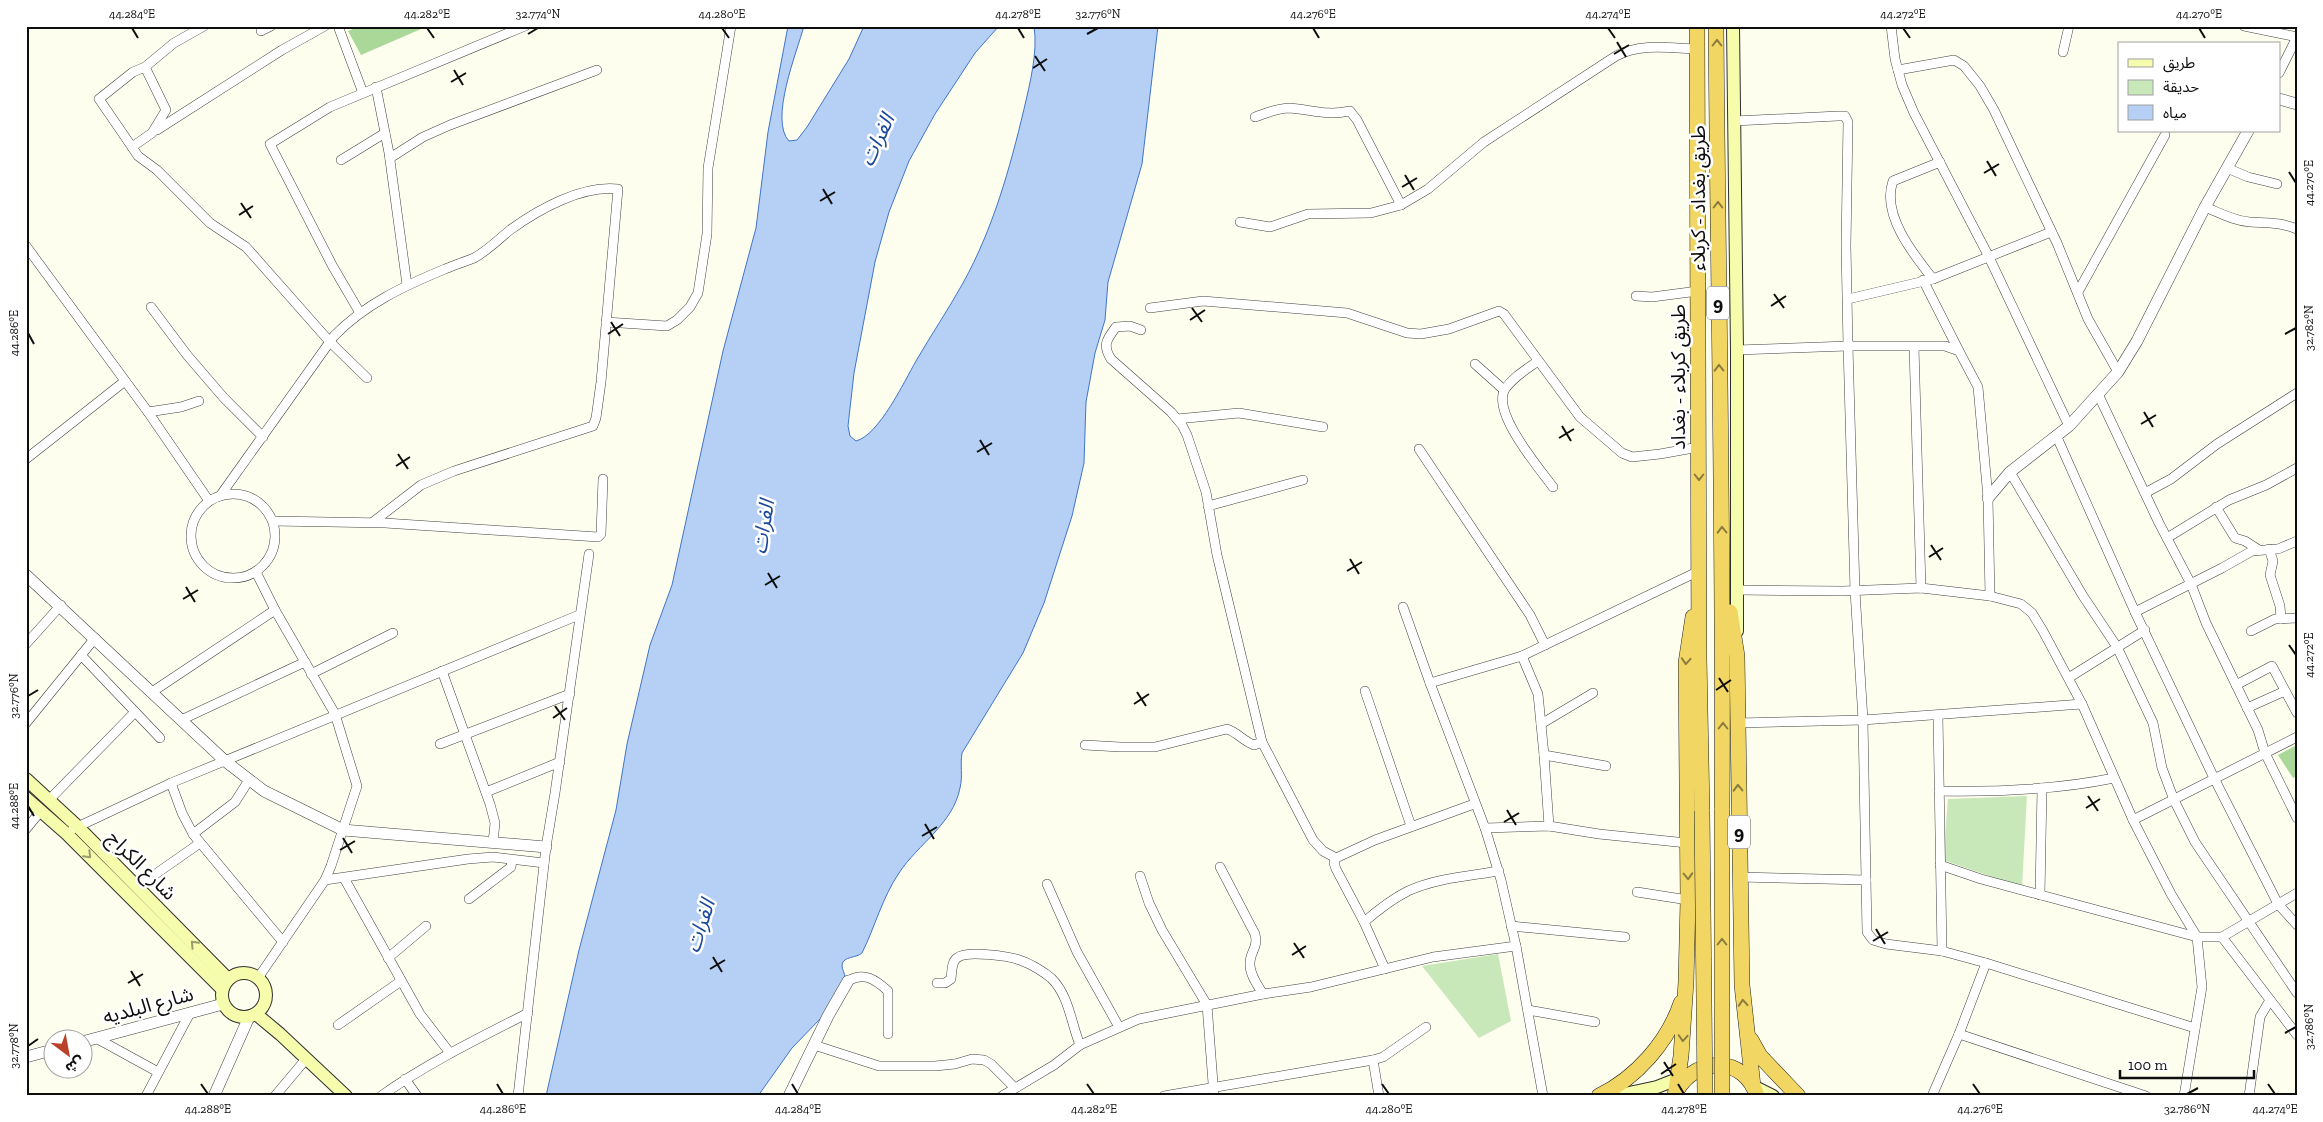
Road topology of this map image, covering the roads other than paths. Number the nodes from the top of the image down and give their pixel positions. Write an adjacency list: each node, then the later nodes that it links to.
1 (204, 26): 17 (street)
2 (271, 26): 13 (street)
3 (325, 26): 27 (street)
4 (338, 26): 22 (street)
5 (525, 26): 21 (street)
6 (731, 26): 54 (street)
7 (1697, 26): 15 (highway, طريق كربلاء - بغداد / 9)
8 (1716, 26): 72 (highway, طريق بغداد - كربلاء / 9, one-way to 8)
9 (1733, 26): 26 (main road)
10 (1891, 26): 19 (street)
11 (2069, 26): 16 (street)
12 (2244, 26): 14 (street)
13 (261, 31)
14 (2297, 37): 20 (street)
15 (1697, 49): 37 (street); 47 (highway, طريق كربلاء - بغداد / 9)
16 (2063, 52)
17 (145, 67): 27 (street); 31 (street)
18 (596, 70): 32 (street)
19 (1898, 70): 34 (street); 41 (street)
20 (2280, 71)
21 (376, 87): 22 (street); 29 (street)
22 (363, 93): 53 (street)
23 (2280, 99): 24 (street)
24 (2297, 104)
25 (1255, 117): 37 (street)
26 (1734, 121): 50 (street); 59 (main road)
27 (152, 132): 31 (street)
28 (2247, 132): 35 (street)
29 (385, 133): 32 (street); 33 (street)
30 (2166, 135): 48 (street)
31 (132, 147): 56 (street)
32 (390, 158): 46 (street)
33 (341, 160)
34 (1940, 162): 43 (street); 44 (street)
35 (2227, 168): 36 (street); 38 (street)
36 (2277, 184)
37 (1401, 206): 39 (street)
38 (2205, 207): 40 (street); 63 (street)
39 (1240, 222)
40 (2297, 229)
41 (2051, 232): 43 (street); 48 (street)
42 (26, 246): 65 (street)
43 (1988, 255): 44 (street); 74 (street)
44 (1933, 279): 45 (street)
45 (1923, 280): 50 (street); 60 (street)
46 (407, 285): 53 (street); 54 (street)
47 (1698, 291): 49 (street); 73 (highway, طريق كربلاء - بغداد / 9)
48 (2078, 292): 63 (street)
49 (1636, 296)
50 (1848, 299): 57 (street)
51 (151, 307): 77 (street)
52 (1150, 308): 61 (street)
53 (360, 313): 56 (street)
54 (606, 322): 94 (street)
55 (1141, 330): 71 (street)
56 (330, 342): 64 (street); 77 (street)
57 (1848, 346): 58 (street); 59 (street); 106 (street)
58 (1914, 347): 60 (street); 104 (street)
59 (1737, 350): 105 (main road)
60 (1959, 351): 89 (street)
61 (1538, 361): 66 (street); 79 (street)
62 (1475, 364): 66 (street)
63 (2118, 372): 68 (street)
64 (367, 378)
65 (125, 381): 70 (street); 80 (street)
66 (1504, 390): 86 (street)
67 (2297, 393): 87 (street)
68 (2098, 394): 74 (street); 87 (street)
69 (199, 401): 70 (street)
70 (148, 412): 90 (street)
71 (1177, 419): 75 (street); 91 (street)
72 (1720, 421): 73 (highway); 81 (highway, طريق بغداد - كربلاء / 9)
73 (1698, 422): 79 (highway, طريق كربلاء - بغداد / 9)
74 (2069, 426): 76 (street)
75 (1323, 427)
76 (2056, 435): 83 (street); 111 (street)
77 (263, 437): 88 (street)
78 (1419, 449): 120 (street)
79 (1698, 452): 81 (highway); 101 (highway, طريق كربلاء - بغداد / 9, one-way to 101)
80 (26, 459)
81 (1721, 462): 102 (highway, طريق بغداد - كربلاء / 9, one-way to 81)
82 (2297, 468): 92 (street)
83 (2010, 472): 89 (street); 121 (street)
84 (603, 479): 94 (street)
85 (1303, 480): 91 (street)
86 (1553, 488)
87 (2145, 493): 95 (street)
88 (220, 496): 90 (street); 93 (street)
89 (1988, 498): 107 (street)
90 (209, 501): 99 (street)
91 (1208, 506): 150 (street)
92 (2216, 507): 95 (street); 97 (street)
93 (273, 521): 94 (street); 99 (street)
94 (373, 522)
95 (2167, 538): 103 (street)
96 (2297, 541): 97 (street)
97 (2264, 550): 103 (street); 114 (street)
98 (589, 554): 112 (street)
99 (256, 572): 110 (street)
100 (26, 574): 108 (street)
101 (1699, 575): 120 (street); 182 (highway, 9, one-way to 182); 272 (highway, 9, bridge)
102 (1724, 579): 124 (highway, 9); 273 (highway, 9, one-way to 102, bridge)
103 (2191, 584): 111 (street); 130 (street)
104 (1921, 588): 106 (street); 107 (street)
105 (1738, 590): 106 (street); 124 (main road)
106 (1855, 591): 143 (street)
107 (1990, 596): 128 (street)
108 (61, 605): 118 (street); 119 (street)
109 (1402, 606): 129 (street)
110 (275, 610): 125 (street); 133 (street)
111 (2135, 612): 115 (street)
112 (579, 615): 126 (street); 135 (street)
113 (2297, 618): 114 (street)
114 (2281, 619): 116 (street)
115 (2145, 630): 121 (street); 159 (street)
116 (2251, 631)
117 (393, 633): 127 (street)
118 (95, 638): 122 (street); 133 (street)
119 (26, 644)
120 (1545, 645): 123 (street)
121 (2117, 648): 128 (street); 168 (street)
122 (81, 655): 138 (street); 144 (street)
123 (1522, 656): 129 (street); 146 (street)
124 (1737, 656): 145 (highway, 9)
125 (305, 662): 127 (street); 142 (street)
126 (442, 671): 140 (street); 147 (street)
127 (311, 674): 140 (street)
128 (2070, 677): 136 (street)
129 (1430, 683): 169 (street)
130 (2236, 685): 132 (street); 137 (street)
131 (1365, 691): 173 (street)
132 (2285, 691): 137 (street); 139 (street)
133 (152, 692): 142 (street)
134 (1593, 693): 146 (street)
135 (570, 694): 147 (street); 156 (street)
136 (2082, 704): 141 (street); 158 (street)
137 (2248, 708): 153 (street)
138 (135, 712): 149 (street); 167 (street)
139 (2297, 713)
140 (335, 714): 155 (street); 178 (street)
141 (1938, 716): 143 (street); 164 (street)
142 (181, 720): 155 (street)
143 (1863, 720): 145 (street); 194 (street)
144 (26, 722)
145 (1737, 723): 191 (highway, 9, one-way to 145)
146 (1541, 724): 154 (street)
147 (466, 736): 151 (street); 165 (street)
148 (2297, 736): 153 (street)
149 (160, 738)
150 (1262, 742): 152 (street); 184 (street)
151 (440, 744)
152 (1084, 745)
153 (2265, 753): 159 (street); 171 (street)
154 (1544, 755): 157 (street); 174 (street)
155 (225, 761): 161 (street); 162 (street)
156 (560, 762): 165 (street); 183 (street)
157 (1606, 766)
158 (2114, 778): 163 (street); 172 (street)
159 (2214, 778): 168 (street); 202 (street)
160 (26, 779): 167 (main road, شارع الكراج)
161 (249, 780): 178 (street); 179 (street)
162 (171, 783): 177 (street); 179 (street)
163 (2042, 788): 164 (street); 199 (street)
164 (1939, 791): 187 (street)
165 (486, 792): 180 (street)
166 (26, 798): 170 (main road, شارع الكراج)
167 (49, 800): 177 (main road, شارع الكراج)
168 (2174, 800): 172 (street); 203 (street)
169 (1474, 804): 173 (street); 175 (street)
170 (40, 812): 176 (street); 177 (main road, شارع الكراج)
171 (2297, 818)
172 (2133, 820): 209 (street)
173 (1411, 826): 184 (street)
174 (1549, 826): 175 (street); 182 (street)
175 (1485, 828): 189 (street)
176 (26, 829)
177 (72, 830): 196 (main road, شارع الكراج); 222 (main road, شارع الكراج, one-way to 222)
178 (343, 830): 180 (street); 193 (street)
179 (193, 834): 181 (street)
180 (492, 842): 183 (street)
181 (200, 843): 196 (street); 211 (street)
182 (1687, 843): 201 (highway, 9, one-way to 201)
183 (546, 846): 186 (street)
184 (1336, 858): 204 (street)
185 (512, 860): 186 (street); 192 (street); 200 (street)
186 (544, 863): 230 (street)
187 (1940, 865): 199 (street); 213 (street)
188 (1220, 867): 224 (street)
189 (1498, 871): 204 (street); 207 (street)
190 (1140, 876): 227 (street)
191 (1740, 877): 194 (street); 233 (highway, 9, one-way to 191)
192 (344, 878): 193 (street); 214 (street)
193 (325, 880): 211 (street)
194 (1866, 880): 213 (street)
195 (1047, 884): 235 (street)
196 (137, 887): 222 (main road, شارع الكراج, one-way to 196)
197 (1636, 892): 201 (street)
198 (2297, 893): 202 (street)
199 (2040, 895): 209 (street)
200 (469, 899)
201 (1688, 900): 220 (highway, 9)
202 (2278, 904): 203 (street); 205 (street)
203 (2248, 921): 210 (street); 223 (street)
204 (1364, 922): 216 (street)
205 (2297, 925)
206 (426, 926): 214 (street)
207 (1511, 926): 208 (street); 212 (street)
208 (1625, 937)
209 (2197, 937): 210 (street); 237 (street)
210 (2222, 937): 225 (street)
211 (283, 942): 217 (street)
212 (1516, 946): 216 (street); 228 (street)
213 (1942, 951): 215 (street)
214 (388, 958): 218 (street)
215 (1986, 963): 237 (street); 239 (street)
216 (1385, 968): 224 (street)
217 (258, 978): 222 (main road); 231 (main road)
218 (401, 981): 234 (street); 246 (street)
219 (848, 981): 238 (street); 243 (street)
220 (1686, 982): 252 (highway, 9, one-way to 252); 269 (highway)
221 (937, 983): 244 (street)
222 (225, 984): 226 (main road)
223 (2297, 993)
224 (1263, 994): 227 (street)
225 (2270, 1000): 240 (street); 279 (street)
226 (223, 1004): 229 (street, شارع البلديه); 231 (main road)
227 (1207, 1005): 235 (street); 256 (street)
228 (1528, 1010): 232 (street); 268 (street)
229 (190, 1013): 241 (street, شارع البلديه); 251 (street)
230 (528, 1014): 246 (street); 263 (street)
231 (253, 1016): 248 (main road); 258 (street)
232 (1595, 1022)
233 (1745, 1023): 255 (highway, 9); 275 (highway)
234 (338, 1025)
235 (1118, 1027): 244 (street)
236 (1426, 1027): 249 (street)
237 (2195, 1028): 278 (street)
238 (888, 1034)
239 (1959, 1034): 276 (street); 277 (street)
240 (2297, 1035)
241 (96, 1038): 242 (street, شارع البلديه); 251 (street)
242 (92, 1039)
243 (814, 1045): 254 (street); 264 (street)
244 (1080, 1045): 254 (street)
245 (42, 1053): 247 (street)
246 (450, 1053): 253 (street)
247 (26, 1057)
248 (306, 1059): 259 (street); 260 (main road)
249 (1373, 1060): 256 (street); 267 (street)
250 (1696, 1070): 252 (main road); 255 (highway); 271 (highway, 9)
251 (158, 1072): 257 (street)
252 (1679, 1078): 270 (main road); 271 (highway, 9)
253 (405, 1079): 261 (street); 262 (street)
254 (1015, 1088): 265 (street)
255 (1755, 1091): 274 (main road)
256 (1214, 1092): 266 (street)
257 (146, 1096)
258 (214, 1096)
259 (275, 1096)
260 (346, 1096)
261 (381, 1096)
262 (418, 1096)
263 (518, 1096)
264 (789, 1096)
265 (1002, 1096)
266 (1164, 1096)
267 (1379, 1096)
268 (1543, 1096)
269 (1599, 1096)
270 (1615, 1096)
271 (1675, 1096)
272 (1704, 1096)
273 (1722, 1096)
274 (1773, 1096)
275 (1798, 1096)
276 (1932, 1096)
277 (2146, 1096)
278 (2184, 1096)
279 (2249, 1096)

